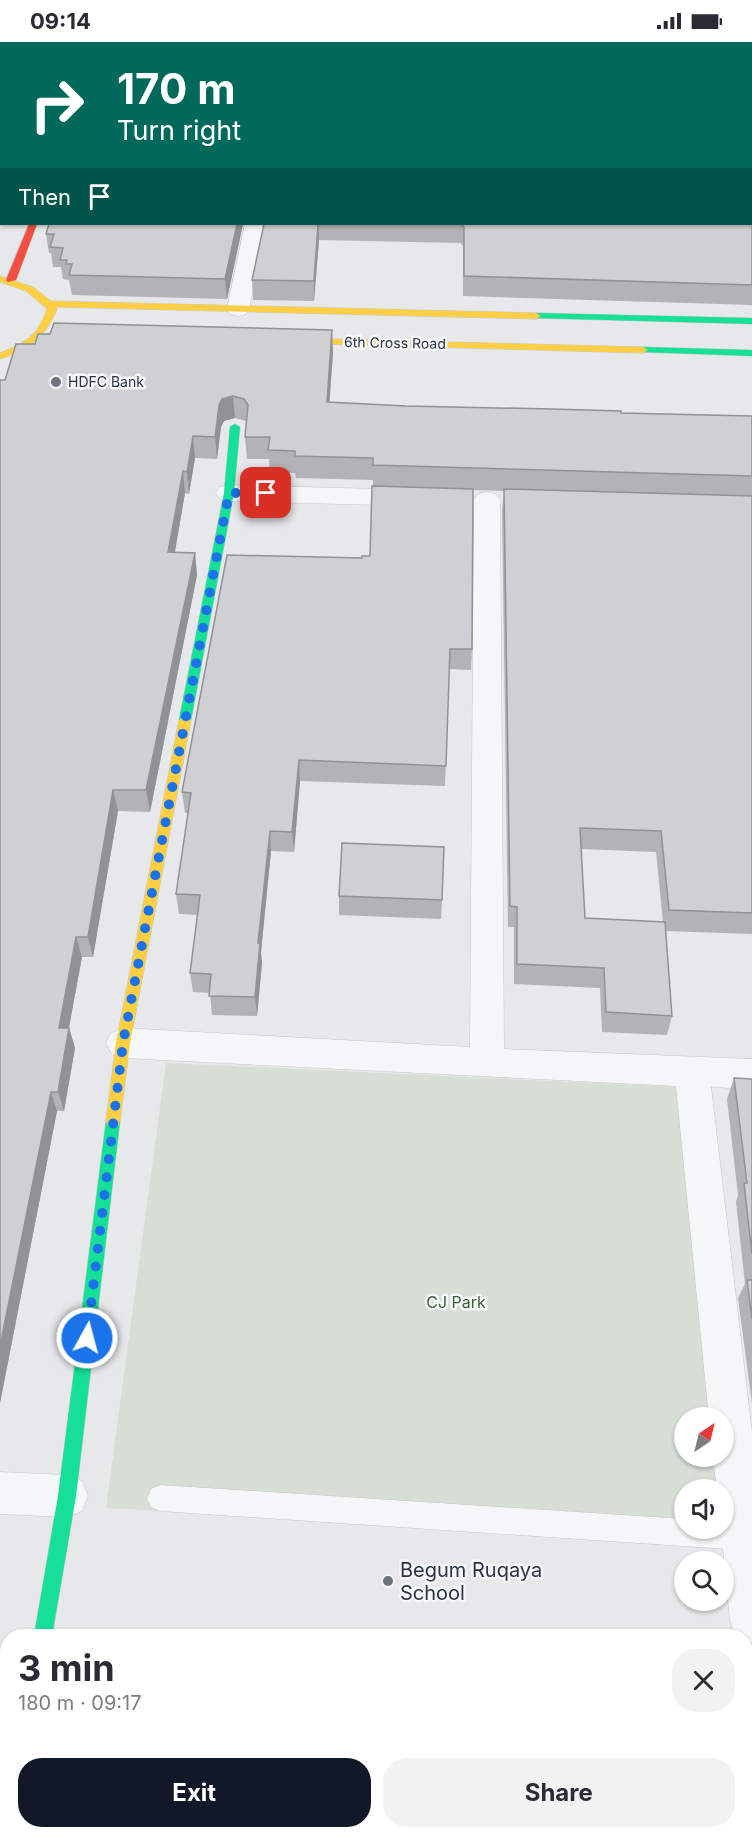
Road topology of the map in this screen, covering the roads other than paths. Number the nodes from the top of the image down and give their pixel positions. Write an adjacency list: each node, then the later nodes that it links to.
1 (33, 225): 3 (street)
2 (256, 225): 5 (street)
3 (6, 279): 4 (street)
4 (49, 304): 5 (street, 6th Cross Road); 8 (street)
5 (238, 309): 7 (street, 6th Cross Road)
6 (752, 321): 7 (street, 6th Cross Road)
7 (642, 333): 10 (street, 6th Cross Road); 11 (street, 6th Cross Road)
8 (39, 335): 9 (street); 12 (street)
9 (59, 336)
10 (273, 341)
11 (752, 354)
12 (0, 356)
13 (235, 427): 14 (street)
14 (229, 493): 15 (street); 16 (street)
15 (123, 1043): 16 (street); 20 (street)
16 (487, 1063): 17 (street)
17 (692, 1072): 18 (street); 22 (street)
18 (752, 1074)
19 (0, 1493): 20 (street)
20 (67, 1496): 24 (street)
21 (160, 1498): 22 (lane)
22 (742, 1536): 23 (street)
23 (752, 1621)
24 (44, 1629)

